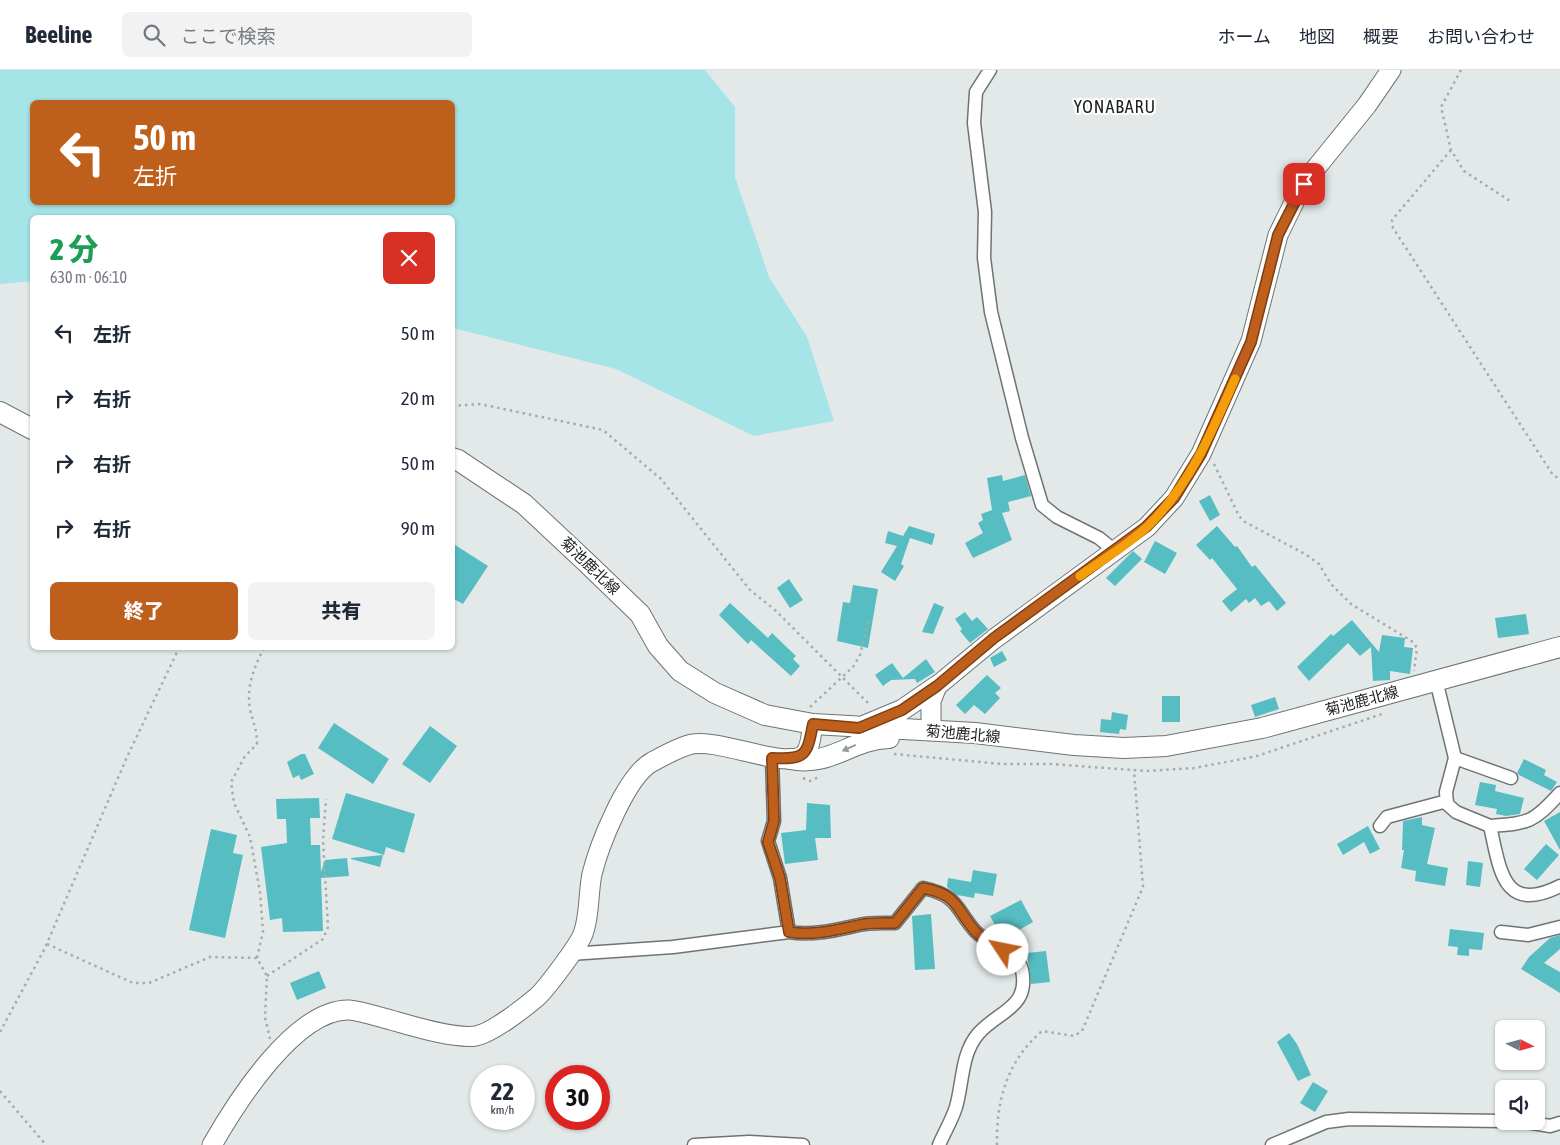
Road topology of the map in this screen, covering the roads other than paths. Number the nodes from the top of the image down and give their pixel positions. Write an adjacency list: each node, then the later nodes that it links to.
1 (990, 70): 6 (street)
2 (1391, 70): 6 (street)
3 (0, 412): 4 (main road)
4 (30, 428)
5 (455, 459): 10 (main road, 菊池鹿北線)
6 (1115, 551): 9 (street)
7 (1560, 647): 8 (main road, 菊池鹿北線)
8 (1436, 680): 12 (main road, 菊池鹿北線); 14 (street)
9 (937, 686): 11 (main road); 12 (street)
10 (809, 723): 11 (main road, 菊池鹿北線); 13 (street)
11 (859, 728): 12 (main road, 菊池鹿北線)
12 (940, 731): 13 (main road, one-way to 13)
13 (781, 758): 22 (street); 24 (street)
14 (1455, 758): 15 (street); 17 (street)
15 (1511, 778)
16 (1560, 794): 19 (street)
17 (1447, 801): 18 (street); 19 (street)
18 (1380, 826)
19 (1490, 826): 20 (street)
20 (1560, 886)
21 (1560, 927): 23 (street)
22 (789, 932): 24 (street); 31 (street)
23 (1501, 932)
24 (570, 954): 28 (street)
25 (1495, 1121): 32 (street)
26 (1555, 1125): 27 (street)
27 (1560, 1135)
28 (212, 1145)
29 (694, 1145): 30 (street)
30 (803, 1145)
31 (939, 1145)
32 (1272, 1145)

